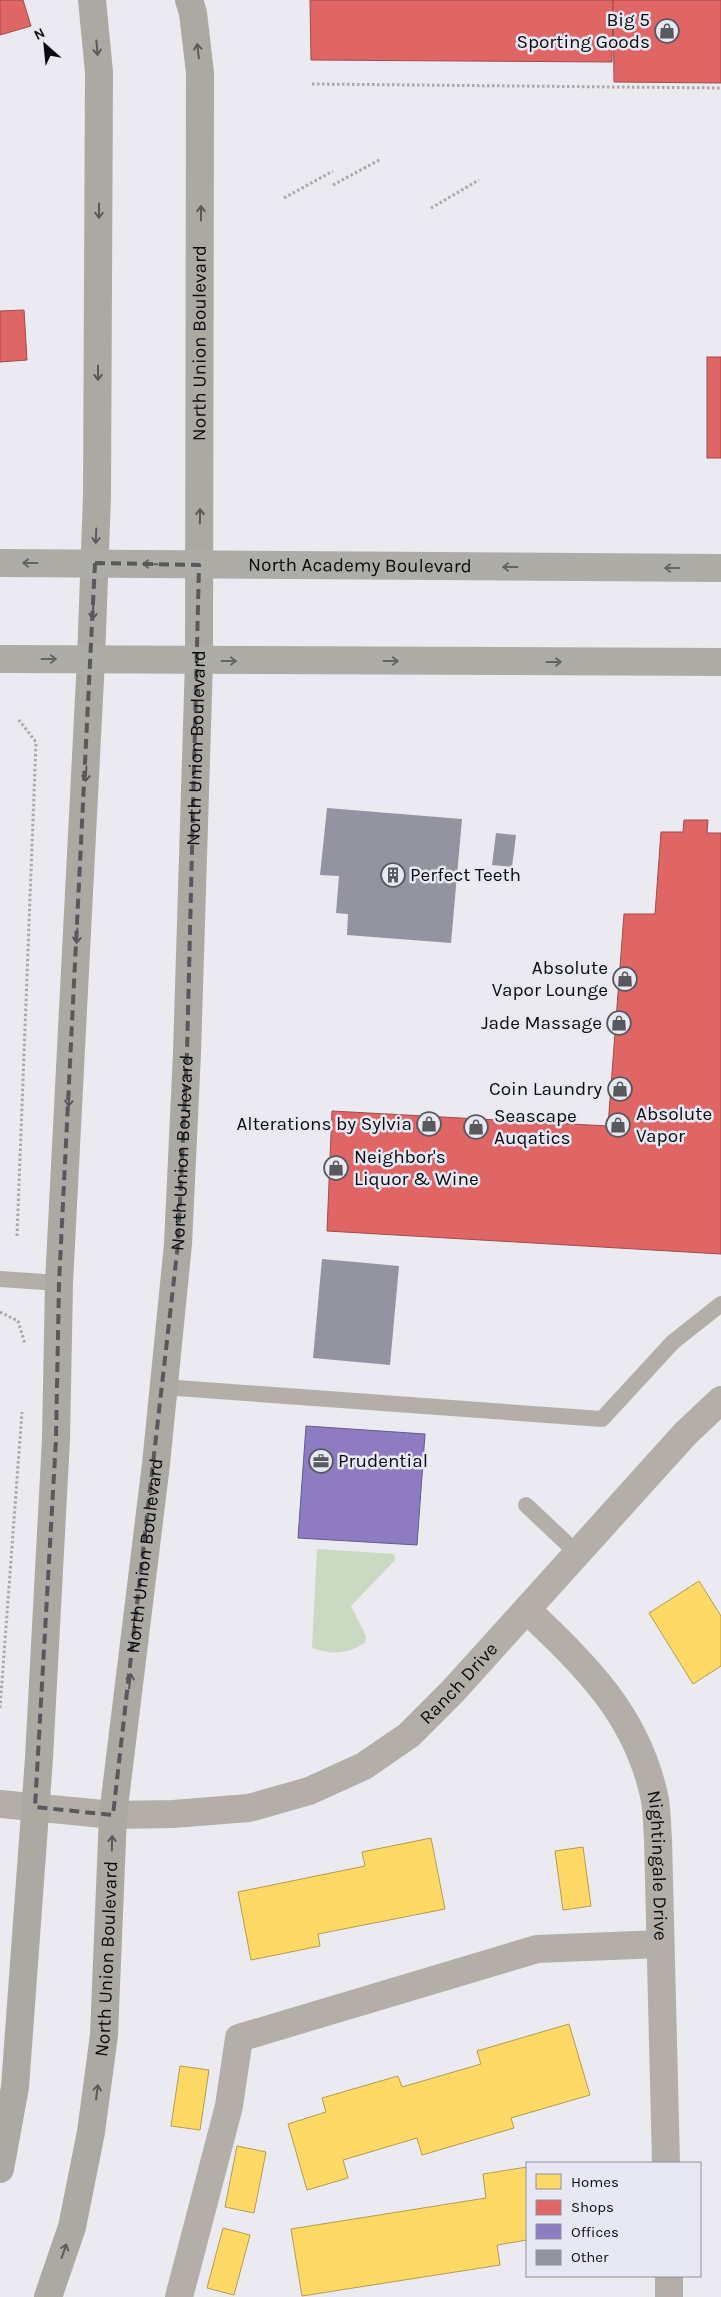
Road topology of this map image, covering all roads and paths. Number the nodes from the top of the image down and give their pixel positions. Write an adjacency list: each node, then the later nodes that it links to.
1 (92, 0): 12 (main road, one-way to 12)
2 (189, 0): 13 (main road, North Union Boulevard, one-way to 2)
3 (312, 84): 4 (path)
4 (721, 88)
5 (382, 159): 8 (path)
6 (333, 171): 9 (path)
7 (479, 180): 10 (path)
8 (334, 186)
9 (284, 198)
10 (431, 208)
11 (0, 563): 12 (highway, North Academy Boulevard, one-way to 11)
12 (95, 563): 13 (highway, North Academy Boulevard, one-way to 12); 16 (main road, one-way to 16)
13 (199, 565): 14 (highway, North Academy Boulevard, one-way to 13); 17 (main road, North Union Boulevard)
14 (721, 568)
15 (0, 658): 16 (highway, one-way to 16)
16 (91, 659): 17 (highway); 22 (main road, one-way to 22)
17 (199, 661): 18 (highway, one-way to 18); 26 (main road, North Union Boulevard)
18 (721, 662)
19 (18, 719): 20 (path)
20 (17, 1236)
21 (0, 1279): 22 (lane)
22 (60, 1283): 34 (main road)
23 (721, 1304): 26 (lane)
24 (0, 1312): 25 (path)
25 (27, 1352)
26 (163, 1387): 35 (main road, North Union Boulevard, one-way to 26)
27 (721, 1400): 30 (street, Ranch Drive)
28 (22, 1411): 32 (path)
29 (526, 1505): 30 (lane)
30 (578, 1554): 31 (street, Ranch Drive)
31 (527, 1610): 35 (street, Ranch Drive); 36 (street, Nightingale Drive)
32 (0, 1708)
33 (0, 1804): 34 (street, Ranch Drive)
34 (35, 1807): 35 (street, Ranch Drive); 38 (main road)
35 (113, 1815): 40 (main road, North Union Boulevard, one-way to 35)
36 (660, 1944): 37 (street, Nightingale Drive); 41 (street)
37 (666, 2162)
38 (0, 2169)
39 (669, 2277): 42 (street)
40 (48, 2297)
41 (179, 2297)
42 (669, 2297)

